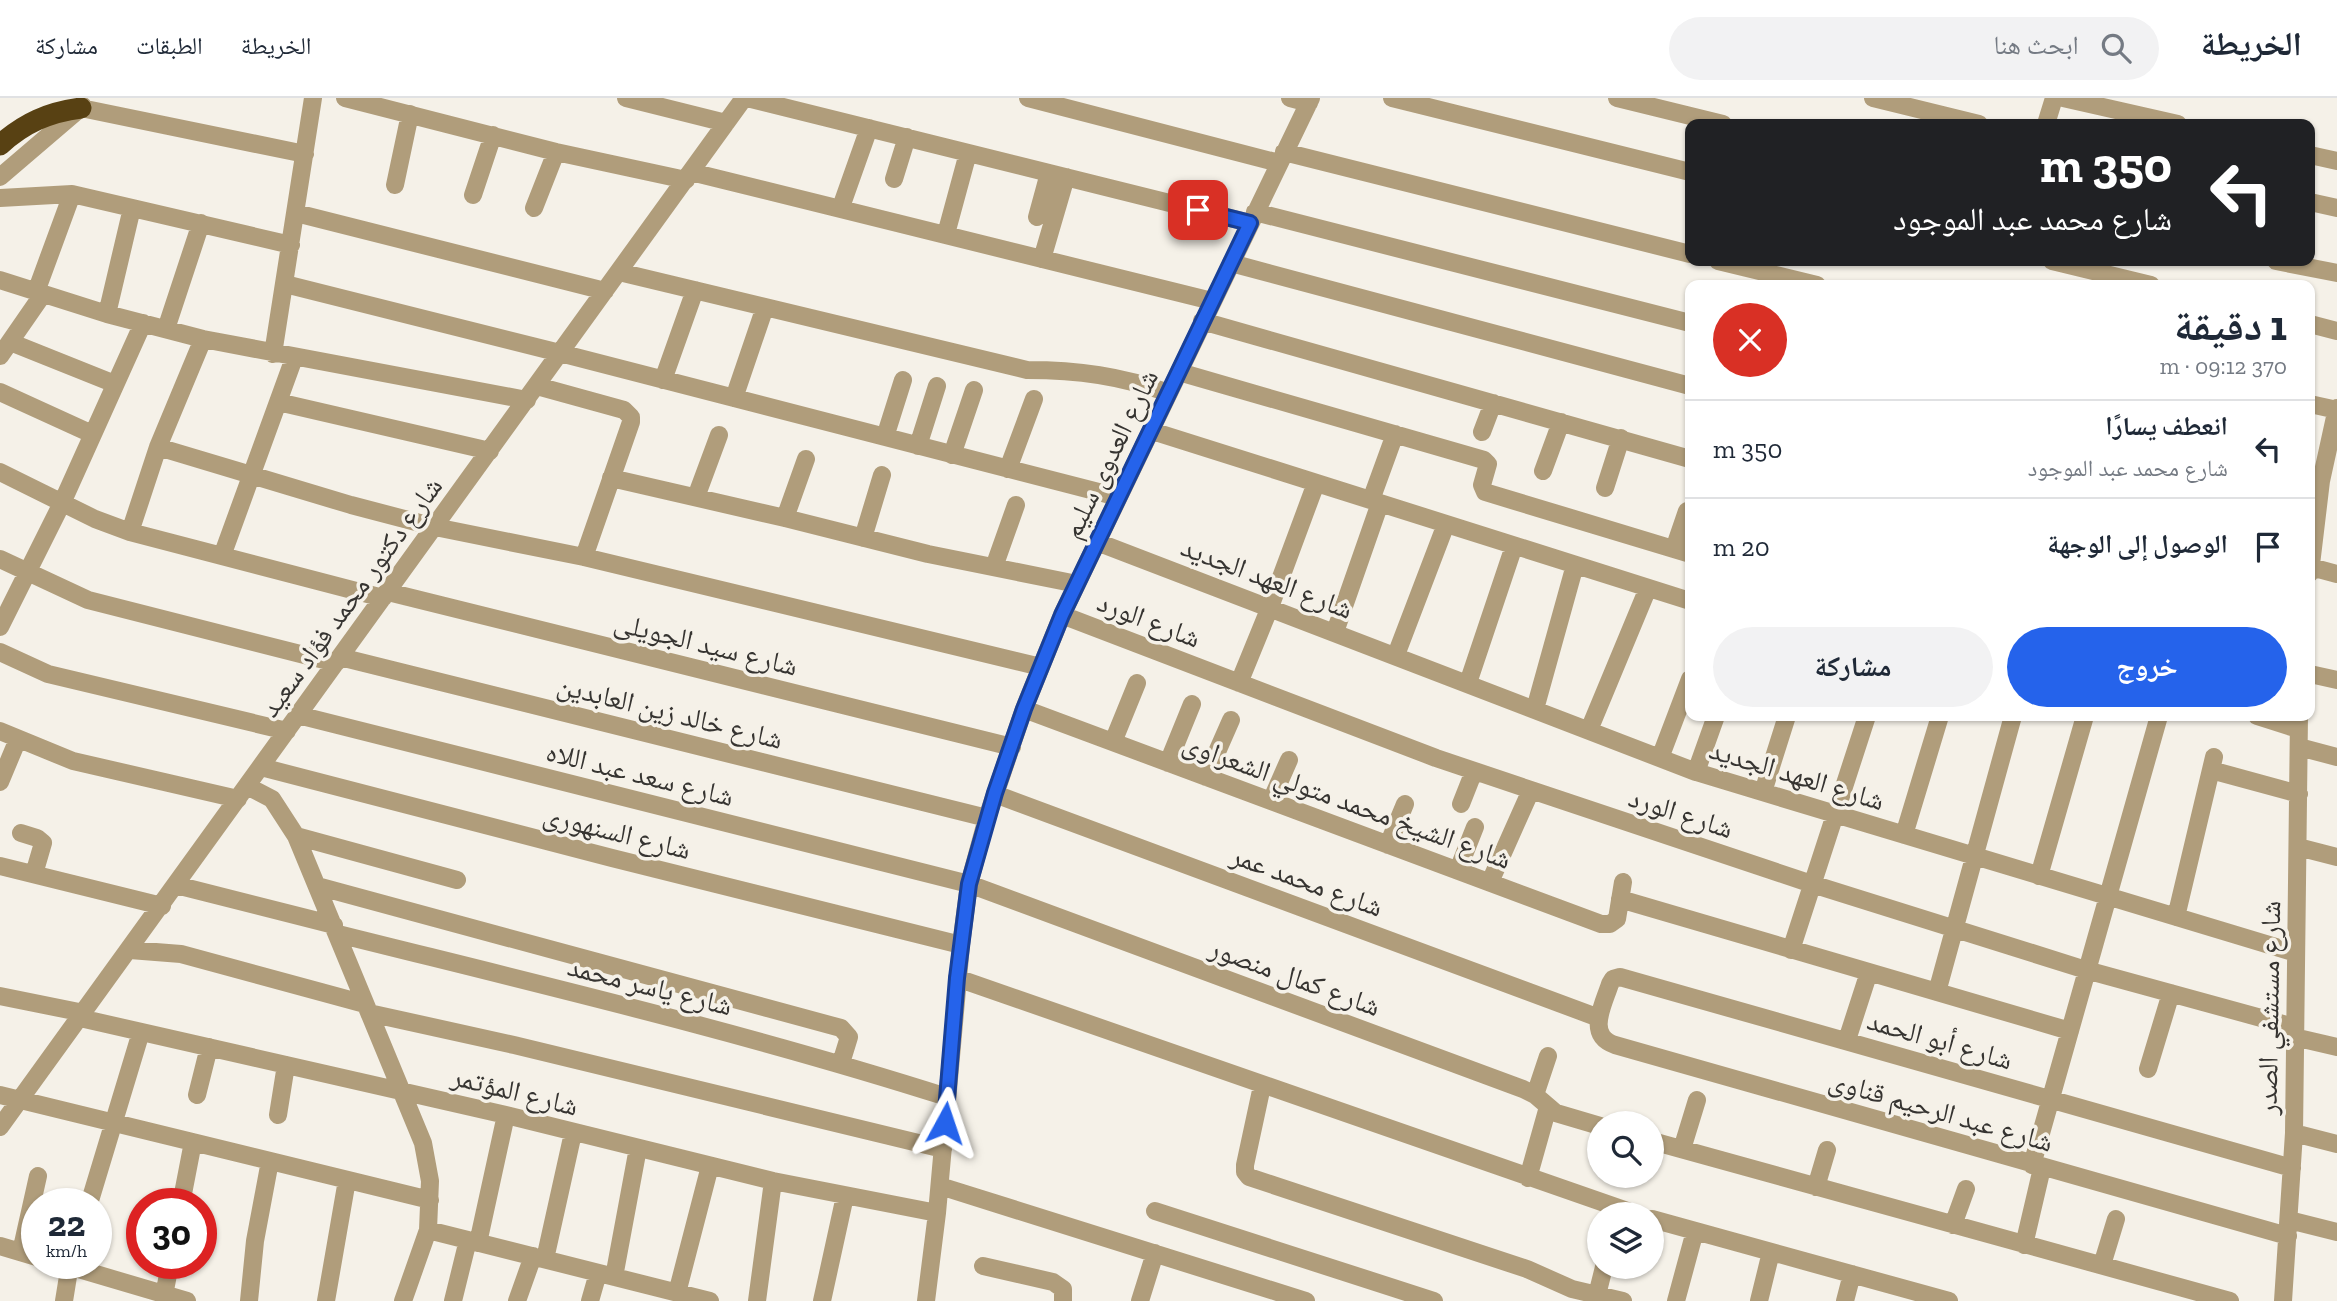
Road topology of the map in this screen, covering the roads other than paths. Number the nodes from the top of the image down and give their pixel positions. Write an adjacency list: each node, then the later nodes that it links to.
1 (313, 98): 26 (street)
2 (345, 98): 14 (street)
3 (626, 98): 19 (street)
4 (745, 98): 19 (street, شارع دكتور محمد فؤاد سعيد); 20 (street)
5 (1028, 98): 28 (street)
6 (1290, 98): 12 (street)
7 (1392, 98): 30 (street)
8 (1617, 98): 15 (street)
9 (1873, 98): 16 (street)
10 (2054, 98): 17 (street)
11 (2063, 98): 18 (street)
12 (1310, 101): 28 (street, شارع العدوى سليم)
13 (87, 103): 23 (highway); 26 (street); 33 (street)
14 (410, 114): 21 (street); 35 (street)
15 (1703, 119)
16 (1959, 119)
17 (2048, 119)
18 (2156, 119)
19 (726, 123): 32 (street, شارع دكتور محمد فؤاد سعيد)
20 (869, 128): 22 (street); 40 (street)
21 (493, 135): 24 (street); 37 (street)
22 (907, 137): 25 (street); 34 (street)
23 (0, 145)
24 (556, 152): 32 (street); 42 (street)
25 (968, 153): 31 (street); 48 (street)
26 (305, 154): 44 (street)
27 (2315, 156): 29 (street)
28 (1282, 158): 46 (street, شارع العدوى سليم); 50 (street)
29 (2337, 161)
30 (1685, 171)
31 (1058, 175): 45 (street); 46 (street); 51 (street)
32 (689, 176): 40 (street); 56 (street, شارع دكتور محمد فؤاد سعيد)
33 (0, 177)
34 (894, 179)
35 (395, 185)
36 (72, 194): 38 (street); 41 (street); 64 (street)
37 (473, 195)
38 (0, 198)
39 (2315, 203): 43 (street)
40 (841, 207): 48 (street)
41 (132, 208): 47 (street); 67 (street)
42 (534, 208)
43 (2337, 208)
44 (296, 213): 49 (street); 63 (street)
45 (1037, 217)
46 (1252, 217): 52 (street, شارع العدوى سليم); 69 (street)
47 (201, 223): 49 (street); 72 (street)
48 (946, 234): 51 (street)
49 (291, 245): 61 (street)
50 (1685, 253)
51 (1042, 258): 65 (street)
52 (1231, 263): 65 (street, شارع العدوى سليم); 83 (street)
53 (1739, 266): 59 (street)
54 (2073, 266): 60 (street)
55 (2301, 266): 57 (street)
56 (619, 272): 62 (street); 63 (street, شارع دكتور محمد فؤاد سعيد)
57 (2337, 273)
58 (0, 280): 64 (street)
59 (1796, 280)
60 (2130, 280)
61 (285, 285): 76 (street); 77 (street)
62 (695, 290): 66 (street); 80 (street)
63 (605, 291): 76 (street, شارع دكتور محمد فؤاد سعيد)
64 (40, 293): 67 (street); 75 (street)
65 (1212, 300): 68 (street, شارع العدوى سليم)
66 (765, 307): 88 (street); 89 (street)
67 (107, 314): 70 (street)
68 (1202, 321): 79 (street, شارع العدوى سليم); 92 (street)
69 (1685, 322)
70 (143, 323): 72 (street); 82 (street)
71 (2315, 325): 73 (street)
72 (166, 329): 74 (street)
73 (2337, 331)
74 (202, 339): 77 (street); 104 (street)
75 (5, 349): 82 (street)
76 (560, 353): 80 (street); 87 (street, شارع دكتور محمد فؤاد سعيد)
77 (273, 354): 78 (street)
78 (294, 358): 87 (street); 91 (street)
79 (1179, 372): 88 (street, شارع العدوى سليم); 99 (street)
80 (663, 380): 89 (street)
81 (903, 380): 101 (street)
82 (115, 384): 98 (street)
83 (1685, 385)
84 (937, 386): 103 (street)
85 (974, 390): 106 (street)
86 (0, 392): 98 (street)
87 (532, 393): 105 (street, شارع دكتور محمد فؤاد سعيد); 114 (street)
88 (1169, 393): 96 (street, شارع العدوى سليم)
89 (734, 398): 101 (street)
90 (1034, 399): 109 (street)
91 (278, 402): 105 (street); 112 (street)
92 (1493, 403): 95 (street); 97 (street)
93 (2315, 405): 94 (street)
94 (2337, 409): 115 (street)
95 (1561, 422): 102 (street); 111 (street)
96 (1152, 431): 116 (street); 119 (street, شارع العدوى سليم)
97 (1482, 432)
98 (92, 434): 121 (street)
99 (1395, 434): 120 (street); 132 (street)
100 (719, 435): 118 (street)
101 (885, 437): 103 (street)
102 (1621, 438): 107 (street); 117 (street)
103 (918, 446): 106 (street)
104 (158, 447): 112 (street); 127 (street)
105 (489, 451): 125 (street, شارع دكتور محمد فؤاد سعيد)
106 (951, 454): 109 (street)
107 (1685, 457)
108 (806, 459): 123 (street)
109 (1008, 469): 119 (street)
110 (0, 471): 121 (street, شارع سيد الجويلى)
111 (1542, 471)
112 (251, 475): 125 (street); 133 (street)
113 (882, 475): 128 (street)
114 (611, 478): 118 (street); 134 (street)
115 (2323, 482): 129 (street)
116 (1316, 483): 120 (street); 145 (street)
117 (1605, 488)
118 (696, 497): 123 (street)
119 (1118, 497): 130 (street, شارع العدوى سليم)
120 (1376, 502): 124 (street); 148 (street)
121 (62, 503): 127 (street, شارع سيد الجويلى); 139 (street)
122 (1016, 505): 137 (street)
123 (785, 518): 128 (street)
124 (1446, 524): 131 (street); 150 (street)
125 (435, 527): 134 (street); 143 (street, شارع دكتور محمد فؤاد سعيد)
126 (1685, 527): 132 (street)
127 (130, 532): 133 (street, شارع سيد الجويلى)
128 (863, 538): 137 (street)
129 (2315, 539)
130 (1097, 542): 141 (street, شارع العدوى سليم); 145 (street, شارع العهد الجديد)
131 (1514, 545): 136 (street); 157 (street)
132 (1682, 552)
133 (222, 556): 143 (street, شارع سيد الجويلى)
134 (584, 557): 152 (street)
135 (0, 559): 139 (street, شارع خالد زين العابدين)
136 (1575, 565): 142 (street); 161 (street)
137 (994, 567): 141 (street)
138 (2315, 568): 140 (street)
139 (26, 572): 147 (street); 151 (street, شارع خالد زين العابدين)
140 (2337, 574)
141 (1077, 584): 146 (street, شارع العدوى سليم)
142 (1648, 588): 144 (street); 172 (street)
143 (385, 595): 151 (street, شارع دكتور محمد فؤاد سعيد); 178 (street, شارع سيد الجويلى)
144 (1685, 599)
145 (1270, 607): 148 (street, شارع العهد الجديد); 155 (street)
146 (1062, 615): 152 (street, شارع العدوى سليم); 155 (street, شارع الورد)
147 (0, 627)
148 (1335, 632): 150 (street, شارع العهد الجديد)
149 (0, 652): 175 (street)
150 (1396, 655): 157 (street, شارع العهد الجديد)
151 (338, 660): 162 (street, شارع دكتور محمد فؤاد سعيد); 197 (street, شارع خالد زين العابدين)
152 (1041, 667): 160 (street, شارع العدوى سليم)
153 (2315, 675): 154 (street)
154 (2337, 680)
155 (1239, 682): 184 (street, شارع الورد)
156 (1137, 683): 177 (street)
157 (1468, 683): 161 (street, شارع العهد الجديد)
158 (1685, 691): 180 (street)
159 (1192, 704): 182 (street)
160 (1024, 709): 177 (street, شارع الشيخ محمد متولي الشعراوى); 178 (street, شارع العدوى سليم)
161 (1535, 709): 172 (street, شارع العهد الجديد)
162 (298, 715): 175 (street, شارع دكتور محمد فؤاد سعيد); 212 (street, شارع سعد عبد اللاه)
163 (1231, 720): 186 (street)
164 (1714, 721): 185 (street)
165 (1785, 721): 189 (street)
166 (1865, 721): 196 (street)
167 (1938, 721): 200 (street)
168 (2012, 721): 204 (street)
169 (2084, 721): 209 (street)
170 (2158, 721): 216 (street)
171 (2272, 721): 173 (street)
172 (1588, 730): 180 (street, شارع العهد الجديد)
173 (2299, 730): 179 (street); 192 (street, شارع مستشفي الصدر)
174 (0, 731): 176 (street)
175 (287, 731): 183 (street, شارع دكتور محمد فؤاد سعيد)
176 (18, 739): 187 (street); 190 (street)
177 (1113, 742): 182 (street, شارع الشيخ محمد متولي الشعراوى)
178 (1012, 747): 191 (street, شارع العدوى سليم)
179 (2337, 757)
180 (1660, 758): 185 (street, شارع العهد الجديد)
181 (1289, 760): 193 (street)
182 (1168, 763): 186 (street, شارع الشيخ محمد متولي الشعراوى)
183 (261, 767): 190 (street, شارع دكتور محمد فؤاد سعيد); 221 (street, شارع السنهورى)
184 (1474, 771): 188 (street, شارع الورد); 195 (street)
185 (1696, 772): 189 (street, شارع العهد الجديد)
186 (1206, 777): 193 (street, شارع الشيخ محمد متولي الشعراوى)
187 (0, 782)
188 (1531, 790): 211 (street); 213 (street, شارع الورد)
189 (1763, 792): 196 (street, شارع العهد الجديد)
190 (242, 793): 201 (street); 214 (street, شارع دكتور محمد فؤاد سعيد)
191 (995, 793): 197 (street, شارع العدوى سليم); 233 (street, شارع محمد عمر)
192 (2299, 794): 203 (street, شارع مستشفي الصدر); 218 (street)
193 (1272, 801): 202 (street, شارع الشيخ محمد متولي الشعراوى)
194 (1405, 804): 202 (street)
195 (1461, 804)
196 (1835, 813): 200 (street, شارع العهد الجديد); 213 (street)
197 (987, 818): 212 (street, شارع العدوى سليم)
198 (1475, 827): 207 (street)
199 (21, 833): 208 (street)
200 (1904, 835): 204 (street, شارع العهد الجديد)
201 (296, 836): 210 (street); 215 (street)
202 (1388, 845): 207 (street, شارع الشيخ محمد متولي الشعراوى)
203 (2298, 846): 205 (street); 224 (street, شارع مستشفي الصدر)
204 (1974, 857): 209 (street, شارع العهد الجديد); 220 (street)
205 (2337, 857)
206 (0, 866): 208 (street)
207 (1458, 870): 211 (street, شارع الشيخ محمد متولي الشعراوى)
208 (34, 874): 217 (street)
209 (2039, 876): 216 (street, شارع العهد الجديد)
210 (457, 880)
211 (1490, 882): 223 (street, شارع الشيخ محمد متولي الشعراوى)
212 (969, 884): 221 (street, شارع العدوى سليم); 252 (street, شارع كمال منصور)
213 (1812, 884): 220 (street, شارع الورد); 223 (street)
214 (176, 886): 217 (street, شارع دكتور محمد فؤاد سعيد); 219 (street, شارع ياسر محمد)
215 (317, 886): 219 (street); 241 (street)
216 (2108, 897): 218 (street, شارع العهد الجديد); 225 (street)
217 (162, 906): 222 (street, شارع دكتور محمد فؤاد سعيد)
218 (2176, 917): 224 (street, شارع العهد الجديد)
219 (336, 929): 231 (street); 241 (street, شارع ياسر محمد)
220 (1954, 929): 225 (street, شارع الورد); 228 (street)
221 (961, 945): 227 (street, شارع العدوى سليم)
222 (130, 950): 231 (street); 232 (street, شارع دكتور محمد فؤاد سعيد)
223 (1791, 950): 226 (street)
224 (2296, 953): 236 (street, شارع مستشفي الصدر)
225 (2086, 970): 229 (street, شارع الورد); 234 (street)
226 (1869, 972): 228 (street); 237 (street)
227 (957, 978): 244 (street); 248 (street, شارع العدوى سليم)
228 (1937, 992): 234 (street)
229 (2171, 993): 236 (street, شارع الورد); 243 (street)
230 (0, 996): 232 (street, شارع المؤتمر)
231 (367, 1008): 245 (street); 264 (street)
232 (82, 1016): 235 (street, شارع المؤتمر); 250 (street, شارع دكتور محمد فؤاد سعيد)
233 (1600, 1018): 237 (street, شارع أبو الحمد); 269 (street, شارع عبد الرحيم قناوى)
234 (2070, 1031): 249 (street)
235 (141, 1032): 238 (street, شارع المؤتمر); 255 (street)
236 (2294, 1032): 239 (street, شارع الورد); 259 (street, شارع مستشفي الصدر)
237 (1847, 1040): 249 (street, شارع أبو الحمد)
238 (209, 1047): 242 (street, شارع المؤتمر); 247 (street)
239 (2337, 1047)
240 (1548, 1056): 252 (street)
241 (841, 1063): 248 (street, شارع ياسر محمد)
242 (286, 1065): 245 (street, شارع المؤتمر); 253 (street)
243 (2148, 1069)
244 (1262, 1086): 272 (street); 310 (street)
245 (402, 1091): 254 (street, شارع المؤتمر); 282 (street)
246 (0, 1095): 250 (street)
247 (197, 1095)
248 (947, 1097): 264 (street, شارع العدوى سليم)
249 (2051, 1099): 269 (street); 270 (street, شارع أبو الحمد)
250 (20, 1100): 255 (street); 257 (street, شارع دكتور محمد فؤاد سعيد)
251 (1697, 1100): 265 (street)
252 (1541, 1101): 256 (street, شارع كمال منصور); 272 (street)
253 (278, 1115)
254 (506, 1115): 258 (street, شارع المؤتمر); 293 (street)
255 (115, 1122): 260 (street); 278 (street)
256 (1587, 1123)
257 (0, 1127)
258 (573, 1132): 263 (street, شارع المؤتمر); 299 (street)
259 (2294, 1133): 262 (street); 270 (street, شارع مستشفي الصدر)
260 (193, 1142): 267 (street); 279 (street)
261 (1664, 1144): 265 (street)
262 (2337, 1144)
263 (638, 1148): 268 (street, شارع المؤتمر); 303 (street)
264 (943, 1149): 275 (street, شارع العدوى سليم)
265 (1682, 1149): 276 (street)
266 (1827, 1150): 276 (street)
267 (270, 1161): 273 (street); 316 (street)
268 (710, 1166): 274 (street, شارع المؤتمر); 308 (street)
269 (2037, 1166): 289 (street, شارع عبد الرحيم قناوى); 294 (street)
270 (2292, 1168): 289 (street, شارع مستشفي الصدر)
271 (38, 1176): 277 (street)
272 (1528, 1178): 283 (street)
273 (347, 1180): 282 (street); 317 (street)
274 (773, 1181): 281 (street, شارع المؤتمر); 323 (street)
275 (940, 1186): 285 (street, شارع العدوى سليم); 298 (street)
276 (1816, 1187): 288 (street)
277 (37, 1188)
278 (94, 1188)
279 (184, 1188)
280 (1966, 1189): 288 (street)
281 (845, 1196): 285 (street, شارع المؤتمر); 324 (street)
282 (430, 1200): 290 (street)
283 (1594, 1202)
284 (1156, 1210): 312 (street)
285 (937, 1213): 325 (street, شارع العدوى سليم)
286 (2116, 1219): 300 (street)
287 (1664, 1222): 291 (street)
288 (1953, 1226): 294 (street)
289 (2288, 1228): 292 (street, شارع عبد الرحيم قناوى); 334 (street, شارع مستشفي الصدر)
290 (428, 1230): 293 (street); 318 (street)
291 (1695, 1231): 297 (street); 330 (street)
292 (2337, 1232)
293 (473, 1241): 299 (street); 319 (street)
294 (2024, 1245): 300 (street)
295 (0, 1246): 296 (street)
296 (21, 1252)
297 (1771, 1252): 302 (street); 331 (street)
298 (1155, 1253): 309 (street); 327 (street)
299 (539, 1258): 303 (street); 320 (street)
300 (2102, 1265): 333 (street)
301 (983, 1266): 326 (street)
302 (1852, 1274): 313 (street); 332 (street)
303 (606, 1275): 308 (street); 321 (street)
304 (66, 1279): 314 (street)
305 (109, 1279): 311 (street)
306 (167, 1279): 311 (street)
307 (1601, 1279): 310 (street)
308 (668, 1294): 322 (street)
309 (1271, 1296): 328 (street)
310 (1597, 1296): 329 (street)
311 (163, 1298): 315 (street)
312 (1426, 1299)
313 (1939, 1300)
314 (64, 1301)
315 (187, 1301)
316 (249, 1301)
317 (326, 1301)
318 (402, 1301)
319 (453, 1301)
320 (517, 1301)
321 (590, 1301)
322 (710, 1301)
323 (757, 1301)
324 (822, 1301)
325 (926, 1301)
326 (1063, 1301)
327 (1140, 1301)
328 (1306, 1301)
329 (1623, 1301)
330 (1676, 1301)
331 (1759, 1301)
332 (1844, 1301)
333 (2230, 1301)
334 (2283, 1301)

